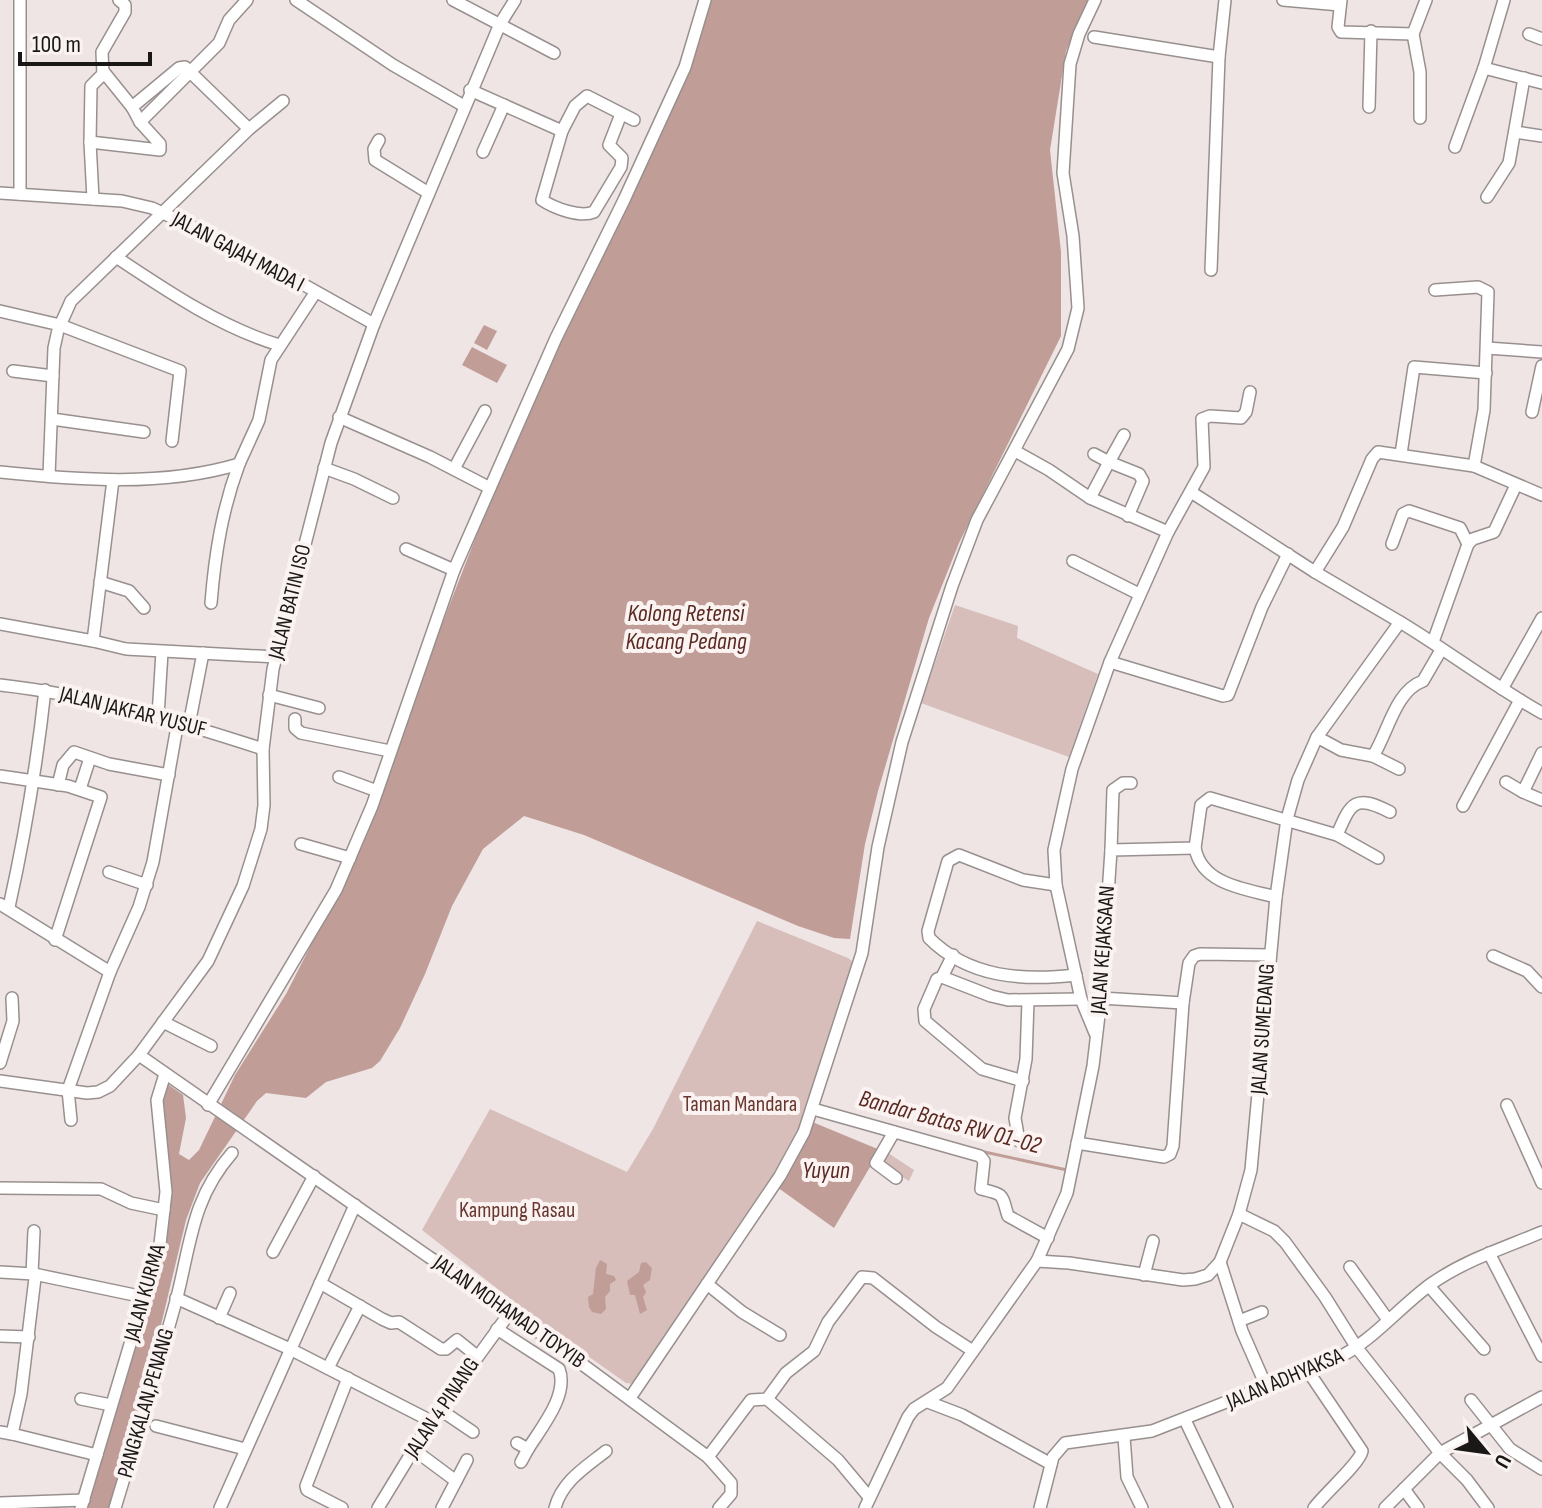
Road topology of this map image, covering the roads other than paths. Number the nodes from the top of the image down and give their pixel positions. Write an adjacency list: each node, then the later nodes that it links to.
1 (20, 0): 47 (street)
2 (119, 0): 23 (street)
3 (247, 0): 24 (street)
4 (296, 0): 30 (street)
5 (453, 0): 14 (street)
6 (515, 0): 14 (street, JALAN BATIN ISO)
7 (705, 0): 85 (street)
8 (1095, 0): 73 (street)
9 (1225, 0): 21 (street)
10 (1283, 0): 13 (street)
11 (1426, 0): 16 (street)
12 (1504, 0): 22 (street)
13 (1341, 2): 15 (street)
14 (500, 24): 20 (street); 27 (street, JALAN BATIN ISO)
15 (1371, 31): 16 (street); 32 (street)
16 (1413, 34): 34 (street)
17 (1529, 34): 19 (street)
18 (1094, 37): 21 (street)
19 (1542, 39)
20 (554, 53)
21 (1219, 57): 52 (street)
22 (1484, 68): 25 (street); 43 (street)
23 (103, 71): 31 (street); 42 (street)
24 (193, 72): 31 (street); 36 (street); 37 (street)
25 (1524, 78): 26 (street); 39 (street)
26 (1542, 83)
27 (470, 90): 29 (street); 30 (street, JALAN BATIN ISO)
28 (283, 101): 37 (street)
29 (504, 105): 38 (street); 44 (street)
30 (464, 106): 45 (street, JALAN BATIN ISO)
31 (132, 107): 36 (street)
32 (1369, 107)
33 (621, 114): 35 (street); 38 (street); 38 (street)
34 (1420, 118)
35 (634, 120)
36 (140, 122): 42 (street)
37 (249, 129): 50 (street)
38 (562, 131)
39 (1515, 132): 40 (street); 48 (street)
40 (1542, 136)
41 (379, 140): 45 (street)
42 (90, 142): 49 (street)
43 (1455, 147)
44 (483, 152)
45 (427, 192): 56 (street, JALAN BATIN ISO)
46 (0, 193): 47 (street, JALAN GAJAH MADA I)
47 (20, 194): 49 (street, JALAN GAJAH MADA I)
48 (1487, 197)
49 (93, 199): 50 (street, JALAN GAJAH MADA I)
50 (163, 212): 51 (street); 54 (street, JALAN GAJAH MADA I)
51 (116, 257): 57 (street); 58 (street)
52 (1211, 270)
53 (1435, 290): 59 (street)
54 (315, 293): 56 (street, JALAN GAJAH MADA I); 58 (street)
55 (0, 311): 57 (street)
56 (374, 324): 68 (street, JALAN BATIN ISO)
57 (60, 325): 64 (street); 72 (street)
58 (279, 345): 77 (street)
59 (1487, 348): 60 (street); 63 (street)
60 (1542, 352)
61 (1542, 366): 67 (street)
62 (13, 371): 64 (street)
63 (1486, 373): 75 (street); 78 (street)
64 (53, 376): 69 (street)
65 (1250, 392): 86 (street)
66 (485, 411): 80 (street)
67 (1532, 412)
68 (339, 417): 79 (street, JALAN BATIN ISO); 80 (street)
69 (52, 419): 70 (street); 82 (street)
70 (144, 432)
71 (1124, 435): 76 (street)
72 (172, 441)
73 (1015, 451): 89 (street); 178 (street)
74 (1094, 454): 76 (street)
75 (1401, 454): 78 (street); 98 (street)
76 (1109, 462): 89 (street); 90 (street)
77 (239, 464): 83 (street); 101 (street)
78 (1474, 466): 84 (street)
79 (324, 468): 88 (street); 110 (street, JALAN BATIN ISO)
80 (454, 469): 85 (street)
81 (0, 472): 82 (street)
82 (49, 476): 83 (street)
83 (113, 480): 99 (street)
84 (1516, 485): 87 (street); 93 (street)
85 (490, 488): 97 (street)
86 (1191, 492): 91 (street); 95 (street)
87 (1542, 495)
88 (393, 498)
89 (1090, 498): 90 (street)
90 (1128, 516): 91 (street)
91 (1168, 532): 100 (street)
92 (1392, 544): 93 (street)
93 (1468, 544): 107 (street)
94 (406, 549): 97 (street)
95 (1288, 554): 98 (street); 111 (street)
96 (1073, 561): 100 (street)
97 (454, 570): 124 (street)
98 (1315, 572): 104 (street)
99 (100, 582): 102 (street); 106 (street)
100 (1139, 594): 111 (street)
101 (211, 603)
102 (144, 608)
103 (1542, 618): 113 (street)
104 (1400, 622): 107 (street); 122 (street, JALAN SUMEDANG)
105 (0, 624): 106 (street)
106 (93, 641): 108 (street)
107 (1437, 646): 113 (street); 126 (street)
108 (162, 652): 109 (street); 119 (street)
109 (203, 653): 110 (street); 121 (street)
110 (277, 657): 115 (street, JALAN BATIN ISO)
111 (1110, 662): 151 (street)
112 (0, 685): 114 (street, JALAN JAKFAR YUSUF)
113 (1502, 689): 116 (street)
114 (45, 690): 119 (street, JALAN JAKFAR YUSUF); 132 (street)
115 (269, 695): 117 (street); 123 (street, JALAN BATIN ISO)
116 (1520, 700): 118 (street); 140 (street)
117 (319, 708)
118 (1542, 713)
119 (158, 716): 121 (street, JALAN JAKFAR YUSUF)
120 (295, 719): 124 (street)
121 (183, 723): 123 (street, JALAN JAKFAR YUSUF); 129 (street)
122 (1317, 737): 126 (street); 142 (street, JALAN SUMEDANG)
123 (263, 749): 167 (street, JALAN BATIN ISO)
124 (390, 751): 137 (street)
125 (1542, 753): 138 (street)
126 (1373, 756): 128 (street)
127 (90, 758): 129 (street); 135 (street); 136 (street)
128 (1399, 769)
129 (169, 775): 150 (street)
130 (0, 776): 132 (street)
131 (339, 777): 137 (street)
132 (34, 781): 135 (street); 153 (street)
133 (1506, 782): 138 (street)
134 (1131, 783): 146 (street, JALAN KEJAKSAAN)
135 (58, 785): 136 (street)
136 (80, 789): 154 (street)
137 (377, 791): 147 (street)
138 (1523, 792): 139 (street)
139 (1542, 800)
140 (1463, 806)
141 (1390, 812): 143 (street)
142 (1287, 819): 143 (street); 145 (street); 152 (street, JALAN SUMEDANG)
143 (1337, 835): 148 (street)
144 (301, 844): 147 (street)
145 (1195, 848): 146 (street); 152 (street)
146 (1111, 850): 163 (street, JALAN KEJAKSAAN)
147 (350, 858): 177 (street)
148 (1378, 858)
149 (109, 872): 150 (street)
150 (147, 885): 158 (street)
151 (1056, 885): 155 (street); 159 (street)
152 (1276, 897): 156 (street, JALAN SUMEDANG)
153 (5, 906): 154 (street)
154 (55, 940): 158 (street)
155 (953, 955): 159 (street); 160 (street)
156 (1269, 955): 166 (street); 190 (street, JALAN SUMEDANG)
157 (1493, 956): 161 (street)
158 (110, 972): 175 (street)
159 (1076, 975): 164 (street)
160 (942, 977): 165 (street); 174 (street)
161 (1542, 987)
162 (12, 998): 171 (street)
163 (1101, 998): 166 (street); 168 (street, JALAN KEJAKSAAN)
164 (1081, 999): 165 (street); 168 (street)
165 (1028, 1001): 174 (street)
166 (1183, 1003): 182 (street)
167 (163, 1022): 169 (street); 170 (street, JALAN BATIN ISO)
168 (1097, 1037): 182 (street, JALAN KEJAKSAAN)
169 (211, 1046)
170 (139, 1055): 172 (street); 175 (street, JALAN BATIN ISO)
171 (0, 1063)
172 (165, 1074): 177 (street); 189 (street, JALAN KURMA)
173 (0, 1081): 175 (street, JALAN BATIN ISO)
174 (1023, 1081): 181 (street)
175 (68, 1090): 179 (street)
176 (1507, 1105): 186 (street)
177 (212, 1108): 184 (street, JALAN MOHAMAD TOYYIB)
178 (813, 1109): 180 (street); 204 (street)
179 (71, 1120)
180 (894, 1132): 185 (street); 193 (street)
181 (1019, 1141)
182 (1077, 1143): 193 (street, JALAN KEJAKSAAN)
183 (232, 1153): 208 (street, PANGKALAN,PENANG)
184 (314, 1176): 188 (street, JALAN MOHAMAD TOYYIB); 195 (street)
185 (896, 1178)
186 (1542, 1183)
187 (0, 1188): 189 (street)
188 (355, 1205): 203 (street); 210 (street, JALAN MOHAMAD TOYYIB)
189 (164, 1210): 207 (street, JALAN KURMA)
190 (1239, 1214): 198 (street, JALAN SUMEDANG); 219 (street)
191 (34, 1231): 201 (street)
192 (1542, 1232): 196 (street, JALAN ADHYAKSA)
193 (1048, 1238): 197 (street, JALAN KEJAKSAAN)
194 (1153, 1241): 202 (street)
195 (273, 1252)
196 (1489, 1253): 205 (street, JALAN ADHYAKSA); 224 (street)
197 (1037, 1261): 202 (street); 222 (street)
198 (1220, 1262): 202 (street); 214 (street)
199 (1350, 1267): 213 (street)
200 (0, 1272): 201 (street)
201 (33, 1274): 207 (street); 218 (street)
202 (1144, 1275)
203 (320, 1283): 209 (street); 220 (street)
204 (707, 1284): 216 (street); 230 (street)
205 (1429, 1286): 213 (street, JALAN ADHYAKSA); 221 (street)
206 (230, 1293): 212 (street)
207 (144, 1297): 235 (street, JALAN KURMA)
208 (176, 1298): 212 (street); 260 (street, PANGKALAN,PENANG)
209 (360, 1306): 223 (street); 225 (street)
210 (511, 1311): 215 (street, JALAN 4 PINANG); 230 (street, JALAN MOHAMAD TOYYIB)
211 (1262, 1312): 214 (street)
212 (219, 1318): 220 (street)
213 (1388, 1320): 219 (street, JALAN ADHYAKSA)
214 (1239, 1321): 228 (street)
215 (497, 1329): 223 (street, JALAN 4 PINANG); 252 (street)
216 (780, 1335)
217 (0, 1336): 218 (street)
218 (29, 1337): 242 (street)
219 (1357, 1348): 226 (street, JALAN ADHYAKSA); 247 (street)
220 (290, 1349): 225 (street); 244 (street)
221 (1484, 1349)
222 (973, 1351): 232 (street); 234 (street)
223 (477, 1356): 236 (street, JALAN 4 PINANG)
224 (1542, 1356)
225 (328, 1368): 227 (street)
226 (1308, 1371): 228 (street, JALAN ADHYAKSA); 270 (street)
227 (348, 1378): 238 (street); 256 (street)
228 (1267, 1388): 237 (street, JALAN ADHYAKSA)
229 (1542, 1397): 239 (street)
230 (630, 1398): 249 (street, JALAN MOHAMAD TOYYIB)
231 (81, 1399): 235 (street)
232 (767, 1399): 249 (street); 258 (street)
233 (1471, 1400): 239 (street)
234 (928, 1402): 251 (street); 258 (street)
235 (111, 1405): 248 (street, JALAN KURMA)
236 (439, 1409): 238 (street, JALAN 4 PINANG); 241 (street)
237 (1185, 1420): 243 (street, JALAN ADHYAKSA); 269 (street)
238 (431, 1421): 245 (street, JALAN 4 PINANG)
239 (1489, 1425): 247 (street); 253 (street)
240 (156, 1426): 244 (street)
241 (473, 1432)
242 (6, 1433): 248 (street)
243 (1124, 1437): 251 (street, JALAN ADHYAKSA); 268 (street)
244 (245, 1449): 261 (street)
245 (413, 1449): 254 (street); 263 (street, JALAN 4 PINANG)
246 (606, 1451): 265 (street)
247 (1440, 1453): 255 (street); 273 (street)
248 (97, 1455): 259 (street, JALAN KURMA)
249 (708, 1457): 266 (street, JALAN MOHAMAD TOYYIB)
250 (467, 1460): 254 (street)
251 (1052, 1461): 267 (street)
252 (521, 1462)
253 (1542, 1469)
254 (456, 1481): 264 (street)
255 (1404, 1489): 271 (street); 272 (street)
256 (316, 1502): 262 (street)
257 (0, 1503): 259 (street)
258 (867, 1503)
259 (83, 1504)
260 (115, 1508)
261 (220, 1508)
262 (342, 1508)
263 (378, 1508)
264 (442, 1508)
265 (555, 1508)
266 (719, 1508)
267 (1040, 1508)
268 (1142, 1508)
269 (1227, 1508)
270 (1314, 1508)
271 (1385, 1508)
272 (1418, 1508)
273 (1488, 1508)

